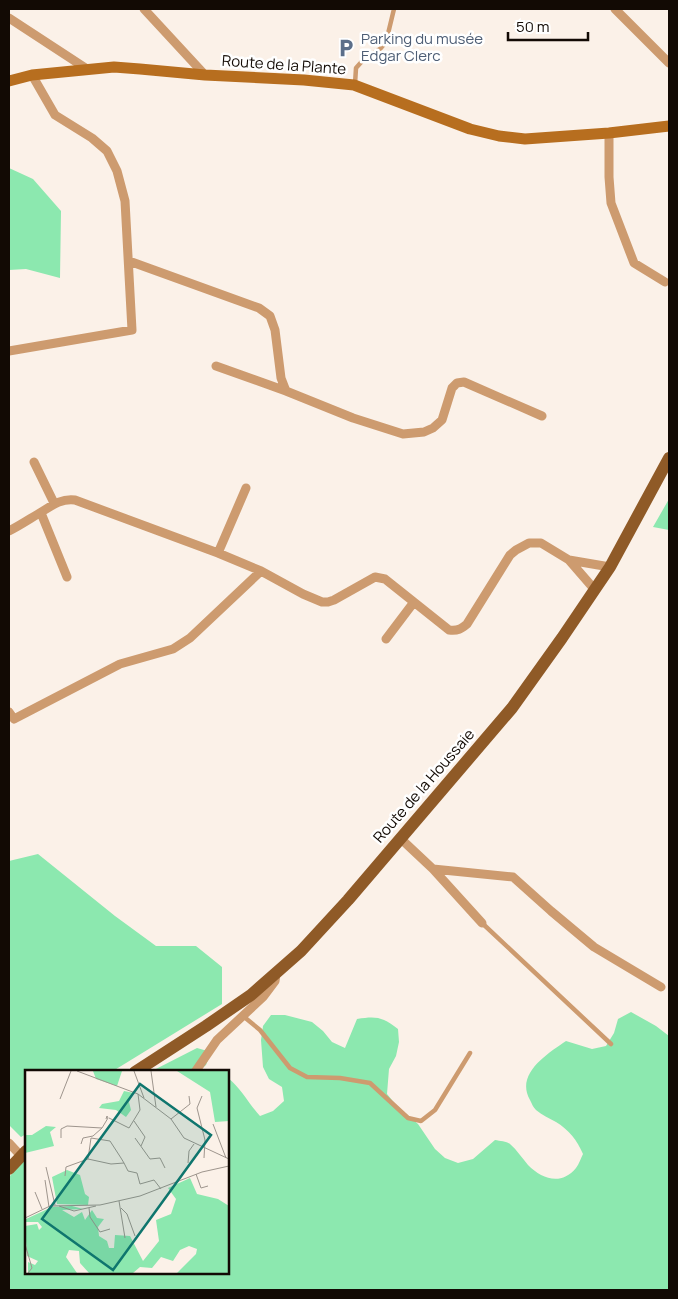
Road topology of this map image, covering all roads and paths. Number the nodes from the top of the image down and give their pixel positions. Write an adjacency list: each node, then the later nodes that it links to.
1 (144, 9): 8 (street)
2 (394, 9): 10 (lane)
3 (615, 9): 5 (street)
4 (9, 18): 6 (street)
5 (669, 63)
6 (87, 69): 7 (main road, Route de la Plante); 8 (main road, Route de la Plante)
7 (32, 74): 9 (main road, Route de la Plante); 13 (street)
8 (205, 75): 10 (main road, Route de la Plante)
9 (9, 81)
10 (354, 85): 12 (main road, Route de la Plante)
11 (669, 126): 12 (main road, Route de la Plante)
12 (609, 133): 14 (street)
13 (129, 261): 15 (street); 17 (street)
14 (665, 282)
15 (9, 351)
16 (216, 366): 17 (street)
17 (286, 391): 18 (street)
18 (542, 416)
19 (669, 458): 27 (main road, Route de la Houssaie)
20 (34, 462): 22 (street)
21 (246, 488): 25 (street)
22 (54, 504): 23 (street); 25 (street)
23 (41, 513): 24 (street); 29 (street)
24 (9, 530)
25 (218, 553): 28 (street)
26 (569, 560): 27 (street); 30 (street); 31 (street)
27 (610, 567): 30 (main road, Route de la Houssaie)
28 (261, 571): 31 (street); 33 (street)
29 (67, 577)
30 (595, 590): 34 (main road, Route de la Houssaie)
31 (414, 602): 32 (street)
32 (386, 639)
33 (10, 719)
34 (400, 838): 35 (street); 37 (main road, Route de la Houssaie)
35 (434, 869): 36 (street); 38 (street)
36 (482, 924): 40 (lane)
37 (276, 974): 39 (street); 42 (main road, Route de la Houssaie)
38 (661, 987)
39 (243, 1016): 41 (lane); 43 (street)
40 (611, 1044)
41 (470, 1053)
42 (138, 1070)
43 (196, 1070)
44 (9, 1143): 45 (street)
45 (24, 1153): 46 (main road)
46 (9, 1169)

